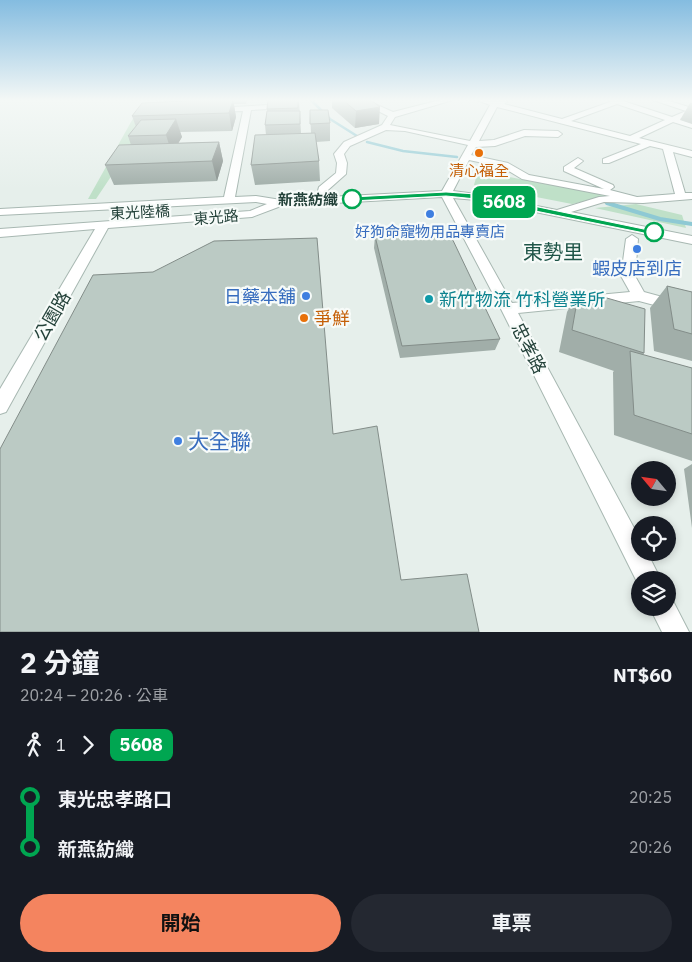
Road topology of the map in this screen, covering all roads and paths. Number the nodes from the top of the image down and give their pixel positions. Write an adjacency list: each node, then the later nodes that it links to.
1 (242, 129): 20 (street)
2 (379, 129): 21 (street)
3 (408, 129): 10 (street)
4 (481, 129): 10 (street)
5 (598, 129): 8 (street)
6 (653, 129): 8 (street)
7 (558, 134): 10 (street)
8 (632, 138): 11 (street)
9 (614, 142): 11 (street)
10 (474, 144): 14 (street)
11 (646, 144): 12 (street); 16 (street)
12 (667, 147): 13 (street); 18 (street)
13 (692, 154)
14 (466, 157): 17 (street); 19 (street)
15 (578, 161): 19 (street)
16 (606, 161)
17 (446, 194): 21 (street, 東光路); 24 (street, 東光路); 31 (street, 忠孝路)
18 (687, 197): 19 (street)
19 (635, 198): 24 (street)
20 (229, 200): 22 (street, 東光路); 23 (street, 東光路)
21 (321, 201): 22 (street, 東光路)
22 (281, 203): 25 (street, 東光陸橋); 26 (street, 東光路)
23 (0, 212)
24 (559, 212): 29 (street, 東光路)
25 (0, 220)
26 (103, 226): 27 (street, 東光路); 33 (street, 公園路)
27 (0, 233)
28 (632, 238): 30 (street)
29 (692, 240)
30 (639, 296): 31 (street); 32 (street)
31 (508, 308): 34 (street, 忠孝路)
32 (692, 310)
33 (0, 406)
34 (644, 571)
35 (667, 616): 36 (street)
36 (676, 632)

